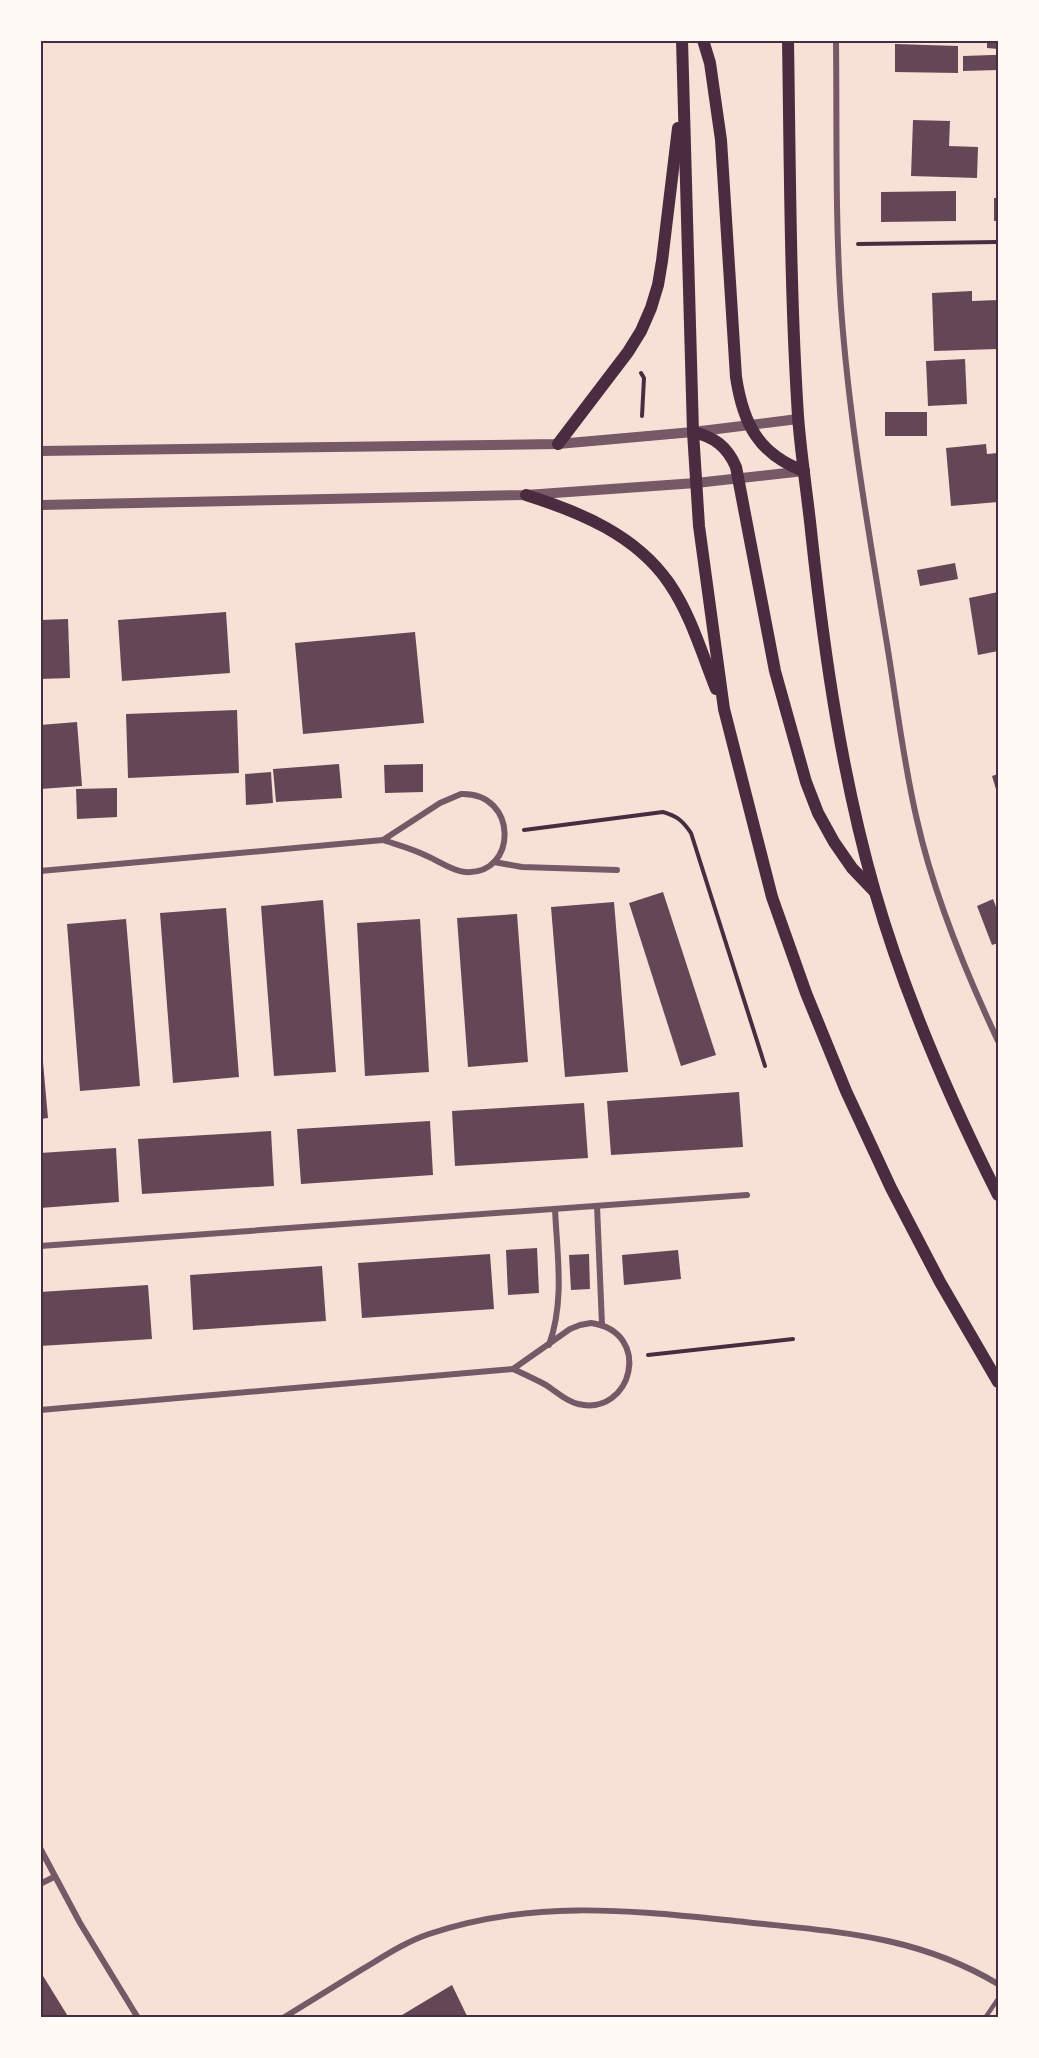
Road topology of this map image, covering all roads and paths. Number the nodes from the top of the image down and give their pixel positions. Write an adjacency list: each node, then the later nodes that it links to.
1 (682, 40): 5 (main road)
2 (703, 40): 9 (main road)
3 (788, 40): 8 (main road)
4 (836, 40): 7 (street)
5 (683, 88): 10 (main road); 11 (main road)
6 (999, 243): 7 (path)
7 (838, 244): 25 (street)
8 (798, 419): 9 (street); 13 (main road)
9 (750, 425): 10 (street); 13 (main road)
10 (693, 432): 11 (street); 14 (main road); 15 (main road)
11 (558, 444): 12 (street)
12 (40, 451)
13 (804, 471): 14 (street); 24 (main road)
14 (739, 478): 15 (street); 24 (main road)
15 (696, 483): 16 (street); 18 (main road)
16 (526, 495): 17 (street); 18 (main road)
17 (40, 505)
18 (724, 709): 37 (main road)
19 (506, 832): 20 (street); 21 (street); 26 (path)
20 (383, 840): 21 (street); 23 (street)
21 (494, 862): 22 (street)
22 (617, 870)
23 (40, 871)
24 (875, 892): 28 (main road)
25 (999, 1041)
26 (765, 1066)
27 (747, 1195): 29 (street)
28 (999, 1195)
29 (597, 1206): 30 (street); 32 (street)
30 (555, 1209): 31 (street); 34 (street)
31 (40, 1246)
32 (602, 1325): 34 (street); 35 (street)
33 (793, 1339): 35 (path)
34 (549, 1345): 36 (street)
35 (630, 1357): 36 (street)
36 (513, 1369): 38 (street)
37 (999, 1382)
38 (40, 1410)
39 (40, 1848): 40 (street)
40 (54, 1877): 41 (street); 44 (street)
41 (40, 1884)
42 (999, 1984): 45 (street)
43 (999, 1999): 46 (lane)
44 (138, 2018)
45 (283, 2018)
46 (985, 2018)

